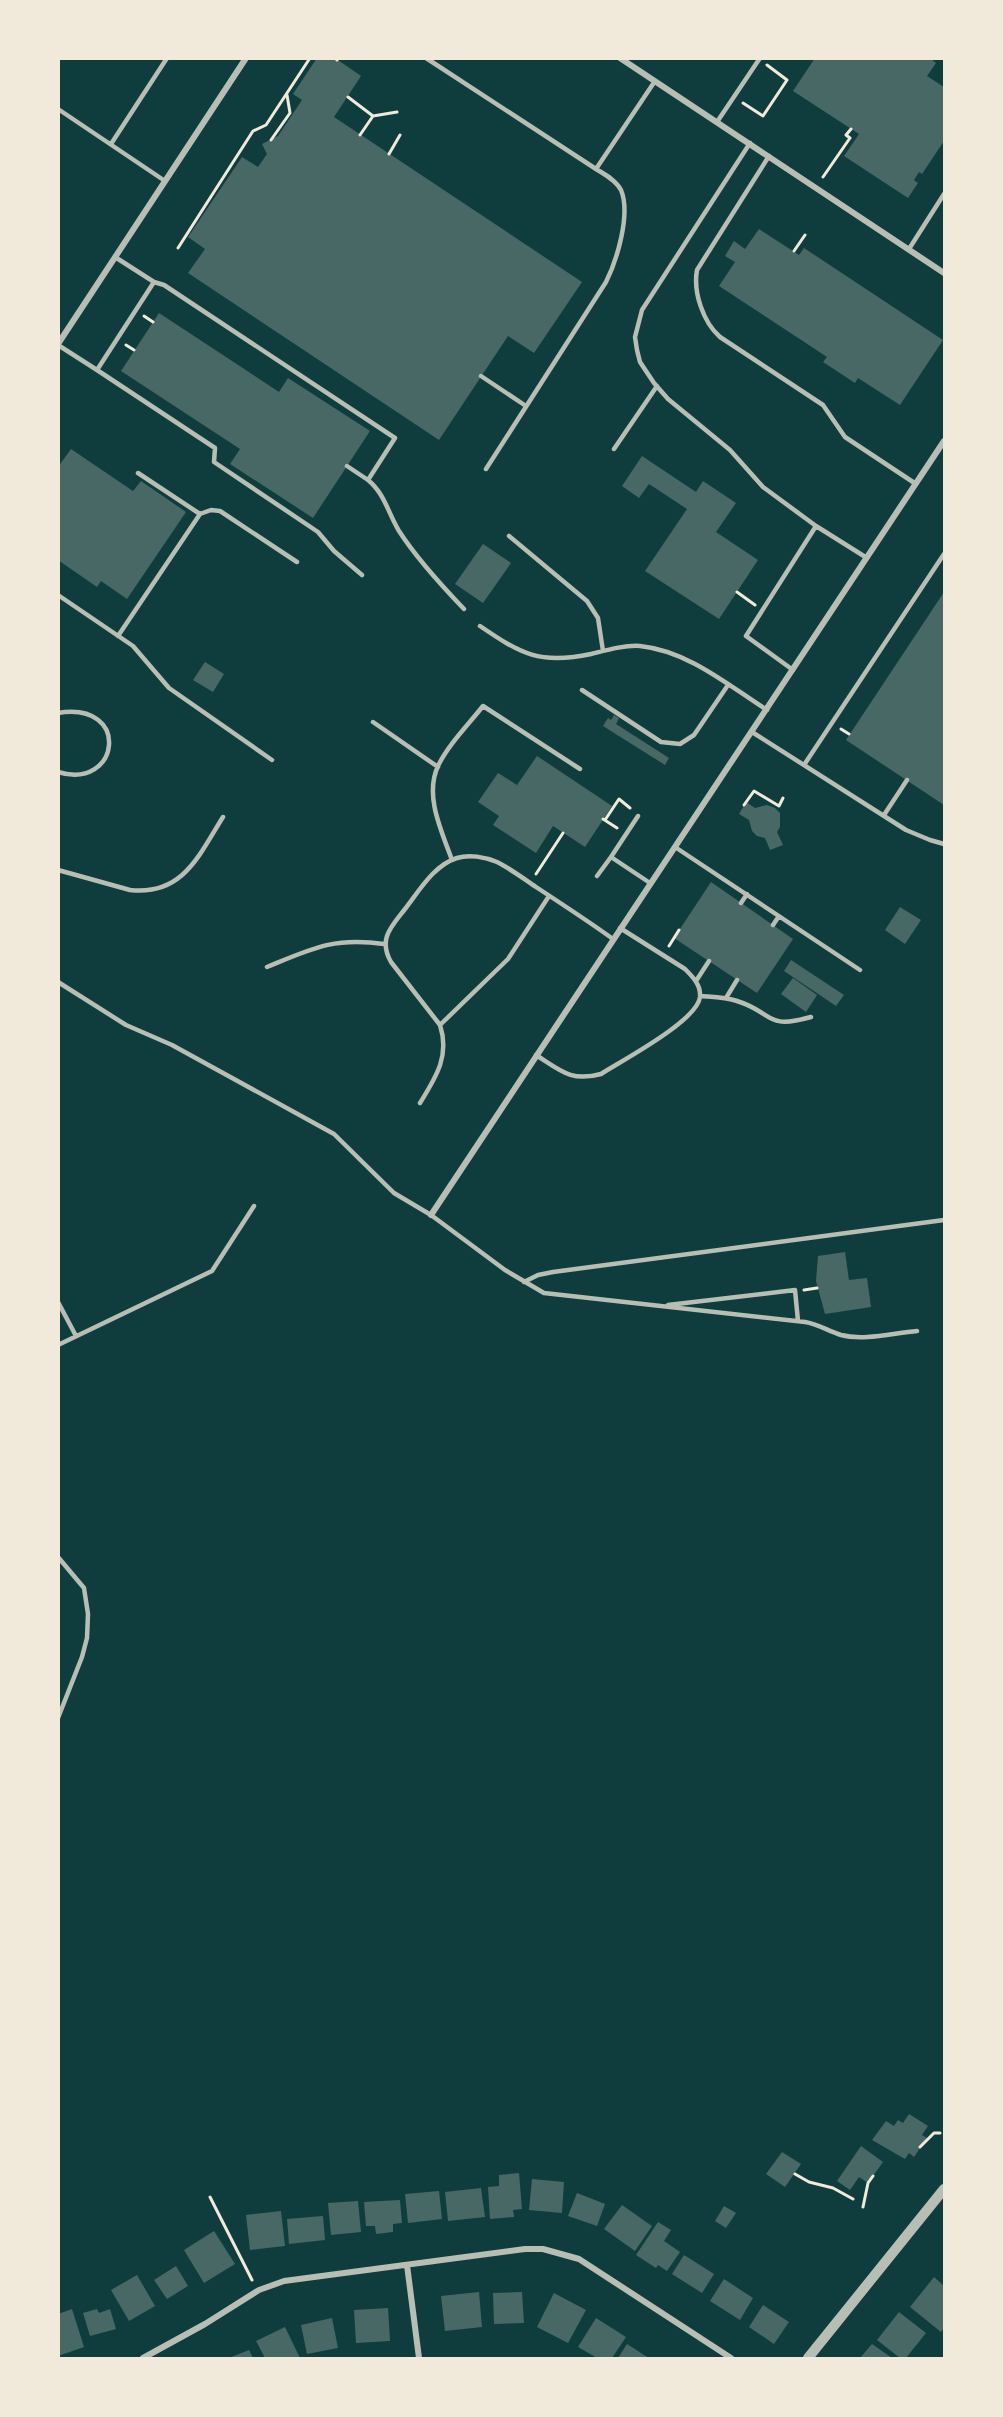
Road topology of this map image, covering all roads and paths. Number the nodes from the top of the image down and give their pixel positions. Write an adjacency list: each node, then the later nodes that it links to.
1 (167, 58): 21 (lane)
2 (246, 58): 26 (street)
3 (310, 58): 9 (path)
4 (426, 58): 24 (lane)
5 (620, 58): 8 (street)
6 (760, 58): 15 (lane)
7 (768, 66): 11 (path)
8 (655, 81): 15 (street); 24 (lane)
9 (287, 94): 19 (path); 29 (path)
10 (348, 97): 14 (path)
11 (744, 103)
12 (58, 109): 21 (lane)
13 (397, 112): 14 (path)
14 (373, 116): 17 (path)
15 (717, 122): 20 (street)
16 (851, 129): 25 (path)
17 (360, 135)
18 (400, 135): 22 (path)
19 (271, 140)
20 (750, 143): 23 (street); 38 (lane)
21 (111, 144): 26 (lane)
22 (389, 154)
23 (769, 155): 30 (street); 46 (lane)
24 (596, 169): 39 (lane)
25 (823, 177)
26 (165, 181): 32 (street)
27 (945, 194): 30 (lane)
28 (805, 235): 31 (path)
29 (178, 248)
30 (909, 249): 33 (street)
31 (794, 252)
32 (115, 257): 34 (lane); 35 (street)
33 (945, 273)
34 (154, 282): 36 (lane); 45 (lane)
35 (58, 345): 36 (lane)
36 (97, 370): 53 (lane)
37 (481, 376): 39 (lane)
38 (657, 386): 41 (lane); 48 (lane)
39 (526, 406): 43 (lane)
40 (945, 441): 46 (street)
41 (614, 448)
42 (347, 466): 45 (lane)
43 (486, 469)
44 (138, 473): 47 (lane)
45 (368, 480): 57 (lane)
46 (916, 484): 51 (street)
47 (200, 514): 52 (lane); 59 (lane)
48 (816, 526): 51 (lane); 61 (lane)
49 (509, 536): 60 (lane)
50 (945, 554): 69 (lane)
51 (867, 558): 61 (street)
52 (297, 562)
53 (362, 575)
54 (737, 592): 56 (path)
55 (58, 595): 59 (lane)
56 (749, 600)
57 (465, 609)
58 (480, 626): 60 (lane)
59 (118, 636): 68 (lane)
60 (603, 651): 62 (lane)
61 (793, 670): 64 (street)
62 (728, 685): 63 (lane); 64 (lane)
63 (582, 690)
64 (767, 710): 67 (street)
65 (58, 713): 72 (lane)
66 (373, 722): 70 (lane)
67 (752, 732): 69 (lane); 83 (street)
68 (272, 760)
69 (804, 765): 77 (lane)
70 (438, 767): 71 (lane); 85 (lane)
71 (580, 769)
72 (58, 772)
73 (907, 780): 77 (lane)
74 (783, 798): 76 (path)
75 (623, 801): 80 (path)
76 (744, 805)
77 (884, 815): 82 (lane)
78 (638, 816): 84 (lane)
79 (223, 817): 86 (lane)
80 (609, 823)
81 (563, 833): 88 (path)
82 (945, 844)
83 (675, 847): 89 (street); 90 (lane)
84 (611, 857): 87 (lane); 89 (lane)
85 (452, 860): 88 (lane); 99 (lane)
86 (58, 870)
87 (597, 876)
88 (530, 883): 91 (lane)
89 (650, 883): 95 (street)
90 (747, 894): 92 (lane); 93 (lane)
91 (549, 896): 97 (lane); 109 (lane)
92 (741, 903)
93 (779, 916): 94 (lane); 102 (lane)
94 (773, 925)
95 (620, 928): 97 (street); 104 (lane)
96 (680, 930): 98 (path)
97 (613, 939): 110 (street)
98 (671, 942)
99 (384, 944): 101 (lane); 109 (lane)
100 (709, 961): 104 (lane)
101 (267, 967)
102 (860, 970)
103 (737, 980): 107 (lane)
104 (696, 981): 106 (lane)
105 (58, 982): 113 (lane)
106 (700, 996): 107 (lane); 110 (lane)
107 (726, 998): 108 (lane)
108 (811, 1017)
109 (440, 1025): 111 (lane)
110 (535, 1054): 113 (street)
111 (420, 1103)
112 (254, 1206): 120 (lane)
113 (431, 1215): 115 (lane)
114 (945, 1220): 115 (lane)
115 (524, 1282): 117 (lane)
116 (58, 1302): 120 (lane)
117 (659, 1306): 118 (lane); 118 (lane)
118 (798, 1321): 119 (lane)
119 (917, 1331)
120 (76, 1336): 121 (lane)
121 (58, 1345)
122 (58, 1557): 123 (lane)
123 (58, 1718)
124 (940, 2133): 125 (path)
125 (920, 2147)
126 (795, 2174): 130 (path)
127 (873, 2176): 131 (path)
128 (945, 2189): 137 (street)
129 (210, 2197): 133 (path)
130 (853, 2199)
131 (863, 2207)
132 (407, 2265): 134 (street); 135 (street); 136 (street)
133 (252, 2280)
134 (143, 2358)
135 (419, 2358)
136 (731, 2358)
137 (808, 2358)

